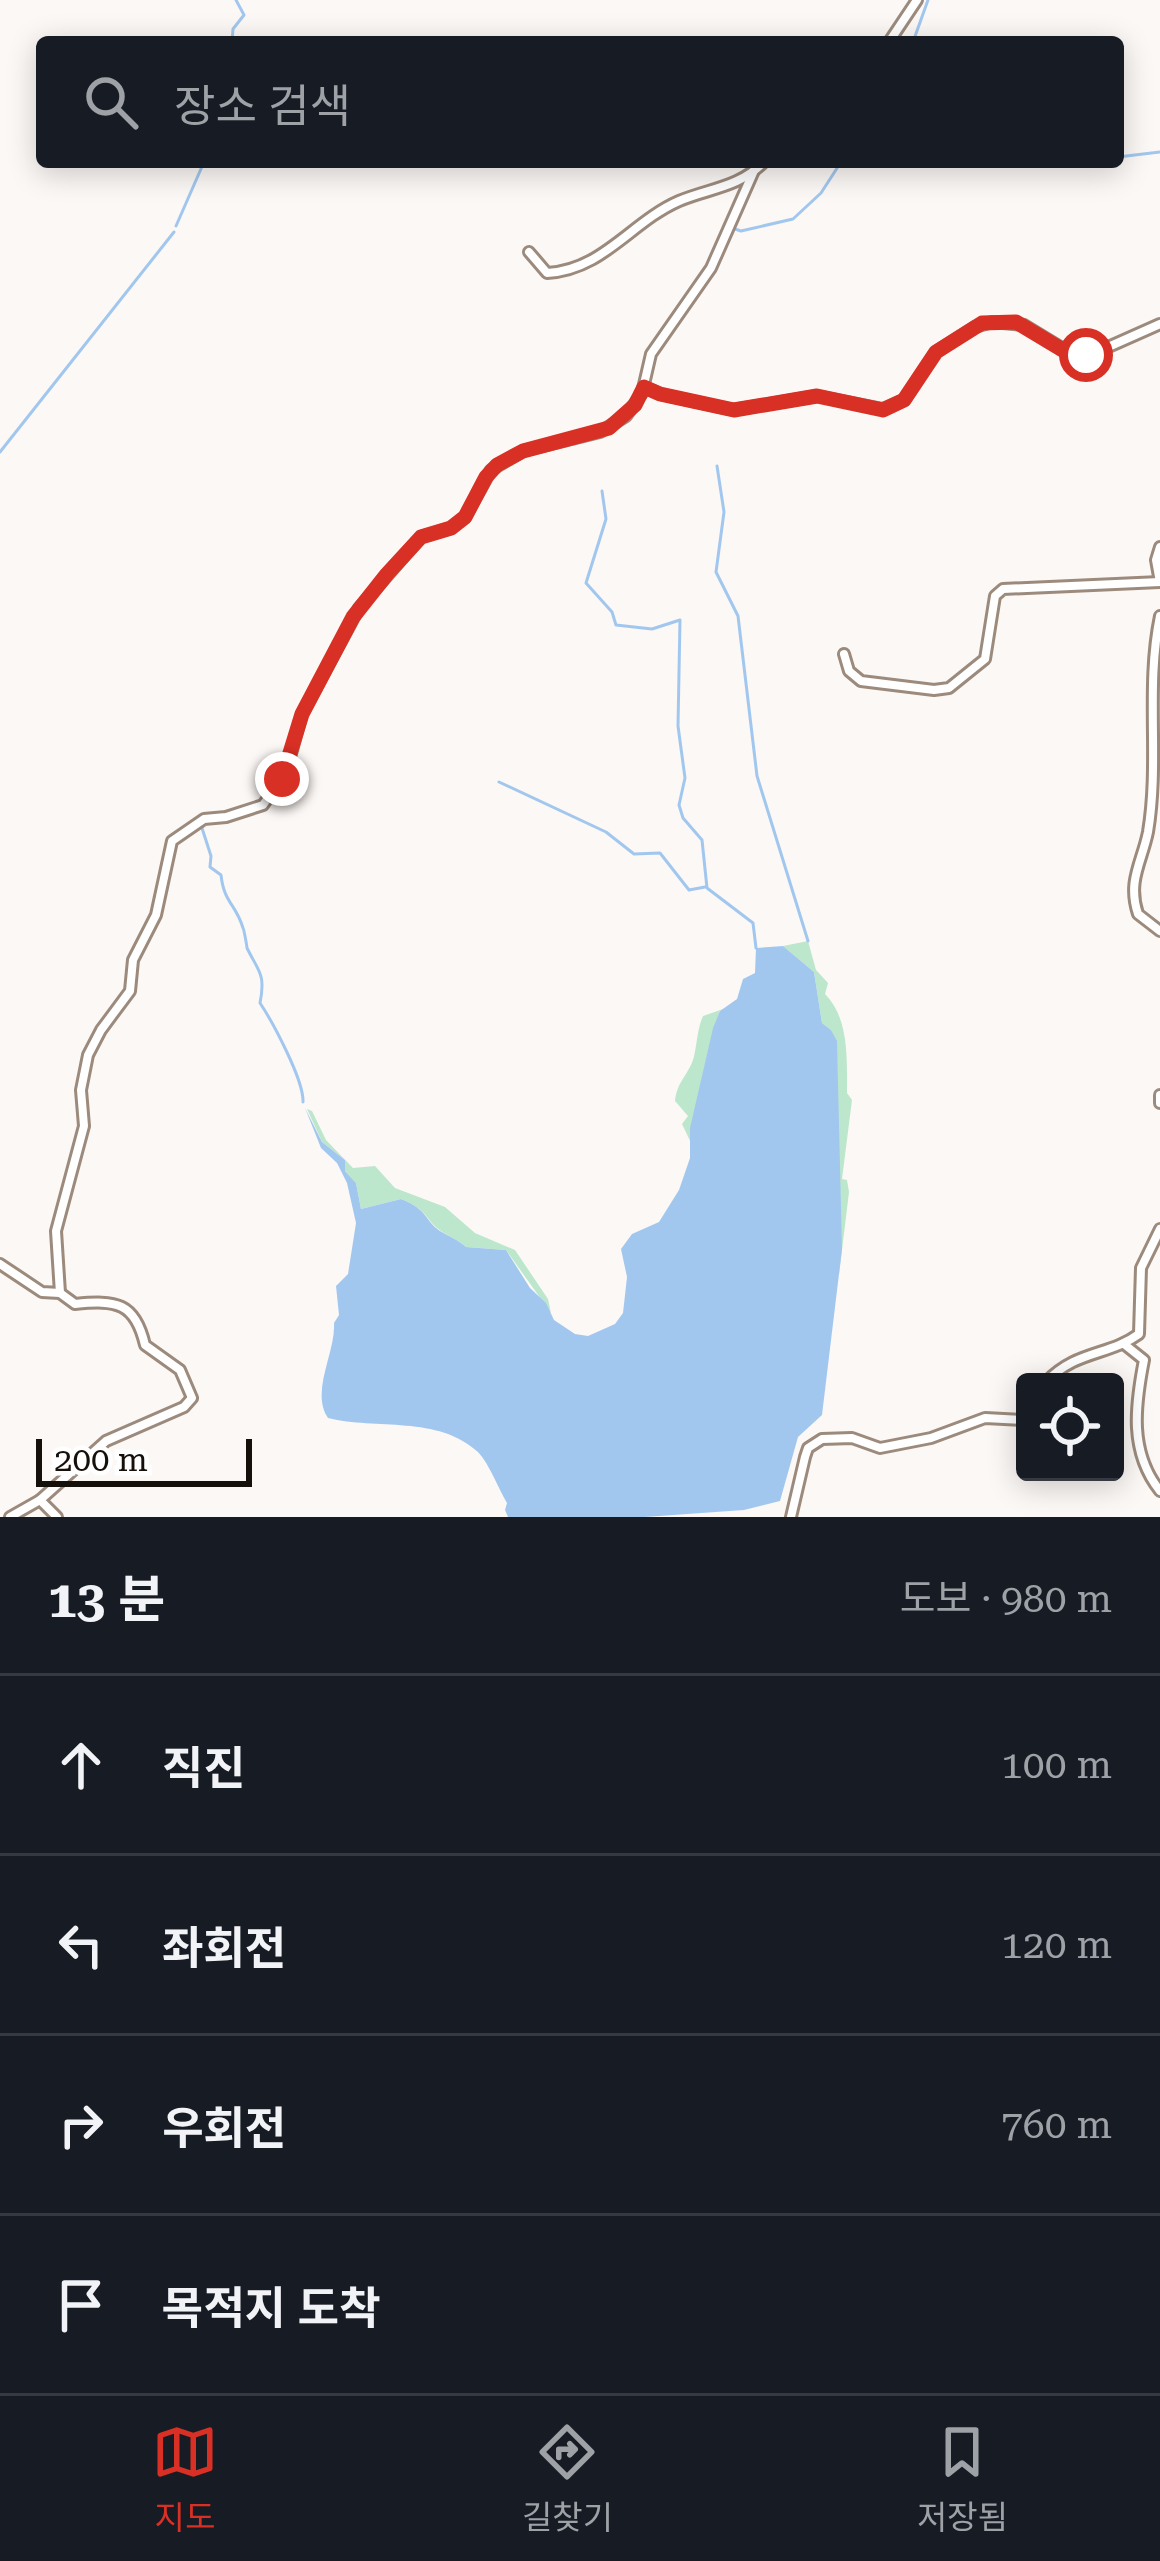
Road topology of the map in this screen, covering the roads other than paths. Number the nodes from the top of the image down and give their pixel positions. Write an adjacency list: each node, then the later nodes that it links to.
1 (917, 0): 2 (street)
2 (893, 36)
3 (758, 168): 4 (street)
4 (753, 173): 5 (street); 7 (street)
5 (529, 252)
6 (1160, 324): 7 (street)
7 (644, 387): 16 (street)
8 (1160, 547): 9 (street)
9 (1160, 582): 11 (street)
10 (1160, 616): 12 (street)
11 (844, 653)
12 (1157, 667): 13 (street)
13 (1160, 932)
14 (1160, 1229): 17 (street)
15 (0, 1264): 16 (street)
16 (60, 1293): 21 (street)
17 (1123, 1343): 18 (street); 20 (street)
18 (1058, 1373)
19 (1016, 1420): 24 (street)
20 (1160, 1491)
21 (40, 1499): 22 (street); 23 (street)
22 (10, 1517)
23 (57, 1517)
24 (791, 1517)

